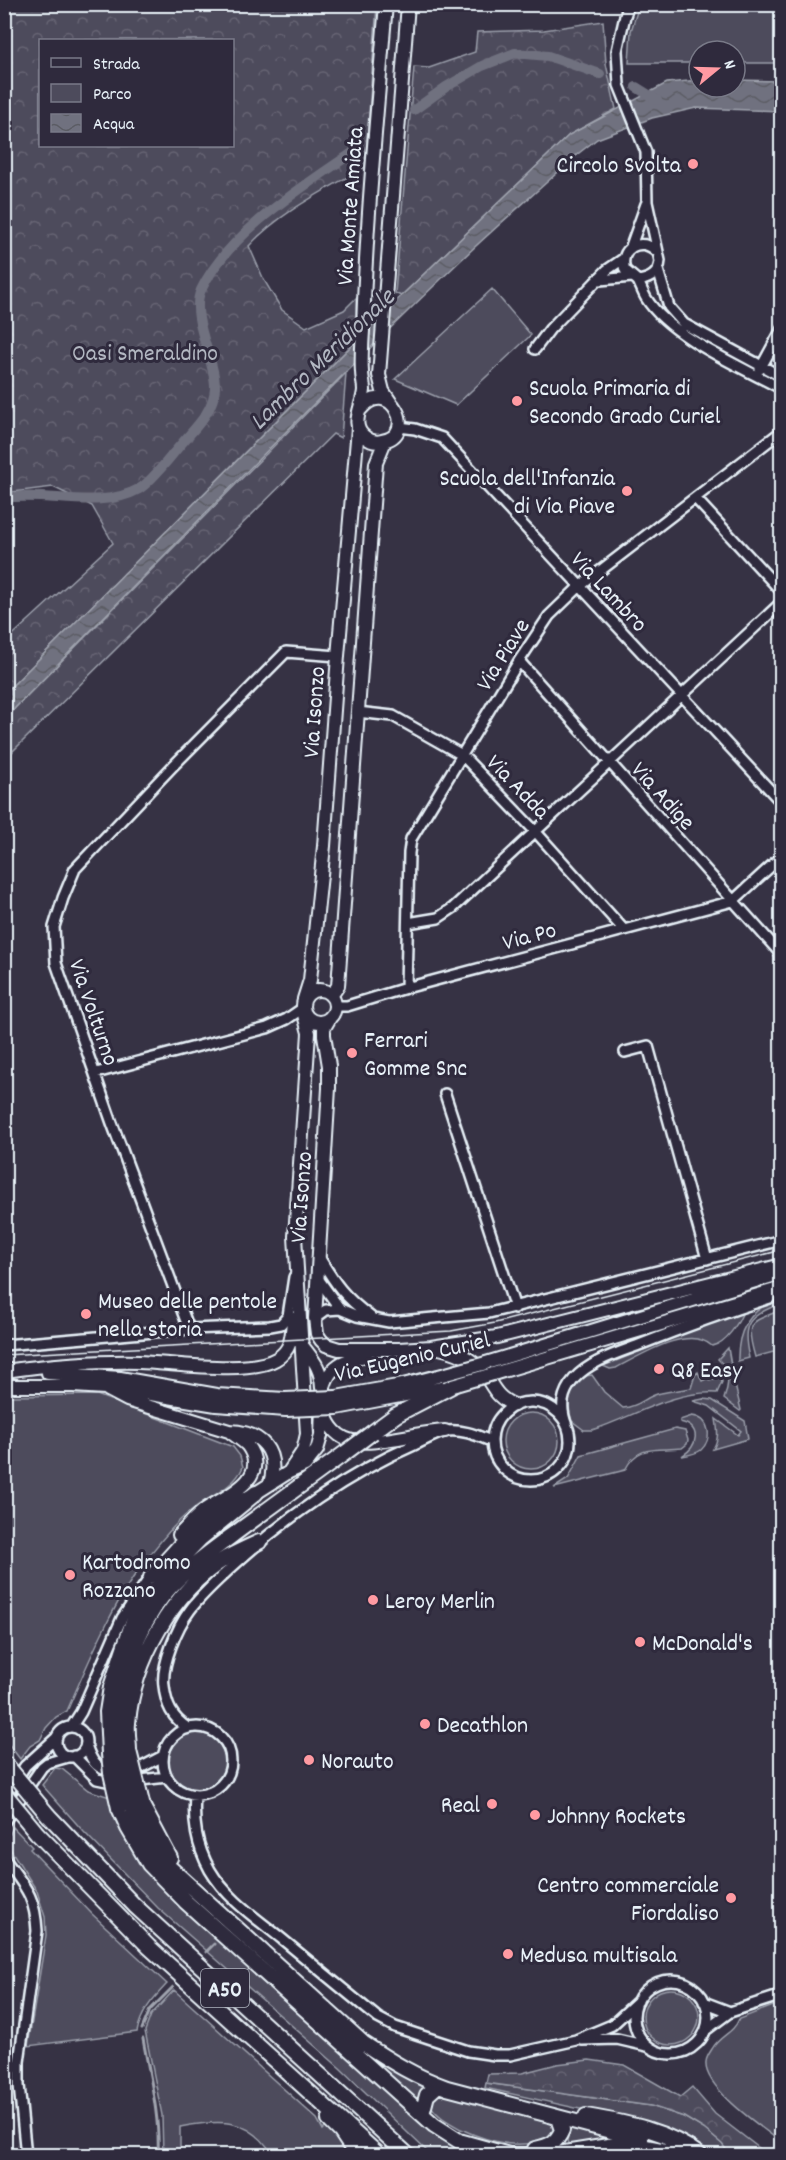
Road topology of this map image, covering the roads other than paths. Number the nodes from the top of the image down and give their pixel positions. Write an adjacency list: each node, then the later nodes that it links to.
1 (386, 4): 17 (main road, Via Monte Amiata)
2 (408, 4): 16 (main road, Via Monte Amiata)
3 (629, 4): 4 (street)
4 (647, 202): 5 (street); 6 (street)
5 (631, 246): 6 (street); 7 (street)
6 (657, 252): 8 (street)
7 (623, 259): 9 (street); 10 (street)
8 (658, 270): 9 (street); 13 (street)
9 (635, 279): 10 (street); 13 (street)
10 (600, 280): 12 (street)
11 (782, 329): 13 (street)
12 (535, 349)
13 (759, 371): 14 (street); 15 (street)
14 (782, 377)
15 (782, 389)
16 (391, 403): 17 (main road); 18 (main road)
17 (360, 410): 19 (main road)
18 (399, 427): 21 (main road); 23 (street, Via Lambro)
19 (358, 428): 21 (main road); 26 (main road, Via Isonzo)
20 (782, 431): 22 (street, Via Piave)
21 (385, 441): 29 (main road, Via Isonzo)
22 (695, 498): 23 (street, Via Piave); 24 (street)
23 (579, 587): 27 (street, Via Piave); 28 (street, Via Lambro)
24 (782, 592)
25 (782, 602): 28 (street)
26 (338, 656): 40 (main road, Via Isonzo); 43 (street, Via Volturno)
27 (519, 661): 30 (street, Via Piave); 31 (street, Via Adige)
28 (680, 695): 31 (street); 32 (street, Via Lambro)
29 (357, 712): 30 (street, Via Adda); 41 (main road, Via Isonzo)
30 (462, 755): 33 (street, Via Adda); 36 (street, Via Piave)
31 (609, 763): 33 (street); 35 (street, Via Adige)
32 (782, 803)
33 (534, 830): 36 (street); 37 (street, Via Adda)
34 (782, 856): 35 (street)
35 (733, 901): 37 (street, Via Po); 38 (street, Via Adige)
36 (408, 923): 39 (street, Via Piave)
37 (624, 930): 39 (street, Via Po)
38 (782, 955)
39 (406, 988): 41 (street, Via Po)
40 (303, 1006): 41 (main road); 41 (main road); 43 (street); 45 (main road, Via Isonzo)
41 (332, 1006): 47 (main road, Via Isonzo)
42 (625, 1052): 48 (street)
43 (96, 1073): 59 (street, Via Volturno)
44 (445, 1094): 55 (street)
45 (295, 1236): 49 (main road, Via Isonzo); 52 (main road, Via Isonzo)
46 (782, 1240): 48 (street, Via Eugenio Curiel)
47 (318, 1254): 52 (main road, Via Isonzo); 58 (street, Via Eugenio Curiel)
48 (707, 1259): 55 (street, Via Eugenio Curiel)
49 (297, 1261): 59 (street); 60 (main road, Via Isonzo); 64 (main road)
50 (782, 1265): 62 (main road)
51 (782, 1273): 65 (main road, Via Eugenio Curiel, bridge)
52 (316, 1276): 56 (street); 57 (main road, Via Isonzo)
53 (782, 1288): 65 (main road, Via Eugenio Curiel, bridge)
54 (770, 1298): 72 (street)
55 (514, 1308): 58 (street, Via Eugenio Curiel)
56 (340, 1309): 57 (street); 58 (street, Via Eugenio Curiel)
57 (315, 1318): 63 (main road, Via Isonzo)
58 (375, 1320)
59 (189, 1329): 61 (street)
60 (301, 1344): 68 (main road); 76 (main road, Via Isonzo)
61 (4, 1345)
62 (431, 1347): 63 (main road); 70 (main road)
63 (399, 1349): 68 (main road)
64 (5, 1371): 69 (main road, Via Eugenio Curiel)
65 (449, 1380): 69 (main road, Via Eugenio Curiel, bridge); 85 (highway, bridge)
66 (4, 1386): 67 (main road, Via Eugenio Curiel)
67 (104, 1388): 69 (main road, Via Eugenio Curiel); 73 (main road)
68 (322, 1389): 71 (main road)
69 (286, 1405)
70 (514, 1405): 72 (street); 75 (street)
71 (322, 1406): 74 (main road); 76 (main road)
72 (567, 1426): 75 (street)
73 (229, 1431): 77 (main road); 80 (main road)
74 (445, 1431): 75 (street); 79 (street)
75 (491, 1441)
76 (288, 1472): 77 (main road)
77 (270, 1484): 78 (main road)
78 (256, 1493): 80 (main road); 85 (highway)
79 (259, 1542): 82 (street); 85 (highway)
80 (150, 1577): 81 (street)
81 (72, 1726): 83 (street); 84 (street)
82 (188, 1728): 87 (street); 91 (street)
83 (57, 1737): 86 (street); 92 (street)
84 (86, 1745): 86 (street); 87 (street)
85 (119, 1753): 93 (highway, bridge); 93 (highway, bridge)
86 (71, 1756): 89 (street); 94 (street)
87 (163, 1756): 89 (street)
88 (4, 1762): 115 (highway, A50, bridge)
89 (167, 1777): 91 (street)
90 (4, 1793): 104 (highway, A50, bridge)
91 (195, 1795): 102 (street)
92 (4, 1799)
93 (131, 1808): 105 (highway); 107 (highway)
94 (4, 1822)
95 (4, 1857): 96 (street)
96 (9, 1871): 112 (street)
97 (782, 1995): 100 (street)
98 (638, 2001): 99 (street); 102 (street); 103 (street)
99 (705, 2002): 100 (street); 101 (street)
100 (730, 2012): 101 (street)
101 (706, 2030): 103 (street)
102 (576, 2040): 103 (street)
103 (647, 2046)
104 (274, 2058): 113 (highway); 114 (highway, A50)
105 (438, 2085): 106 (highway); 107 (highway)
106 (483, 2097): 108 (highway); 117 (highway)
107 (422, 2114): 111 (highway)
108 (558, 2118): 110 (highway); 111 (highway)
109 (572, 2153): 110 (highway); 111 (highway); 116 (highway)
110 (674, 2154)
111 (509, 2155)
112 (26, 2156)
113 (357, 2156)
114 (380, 2156)
115 (409, 2156)
116 (635, 2156)
117 (701, 2156)

